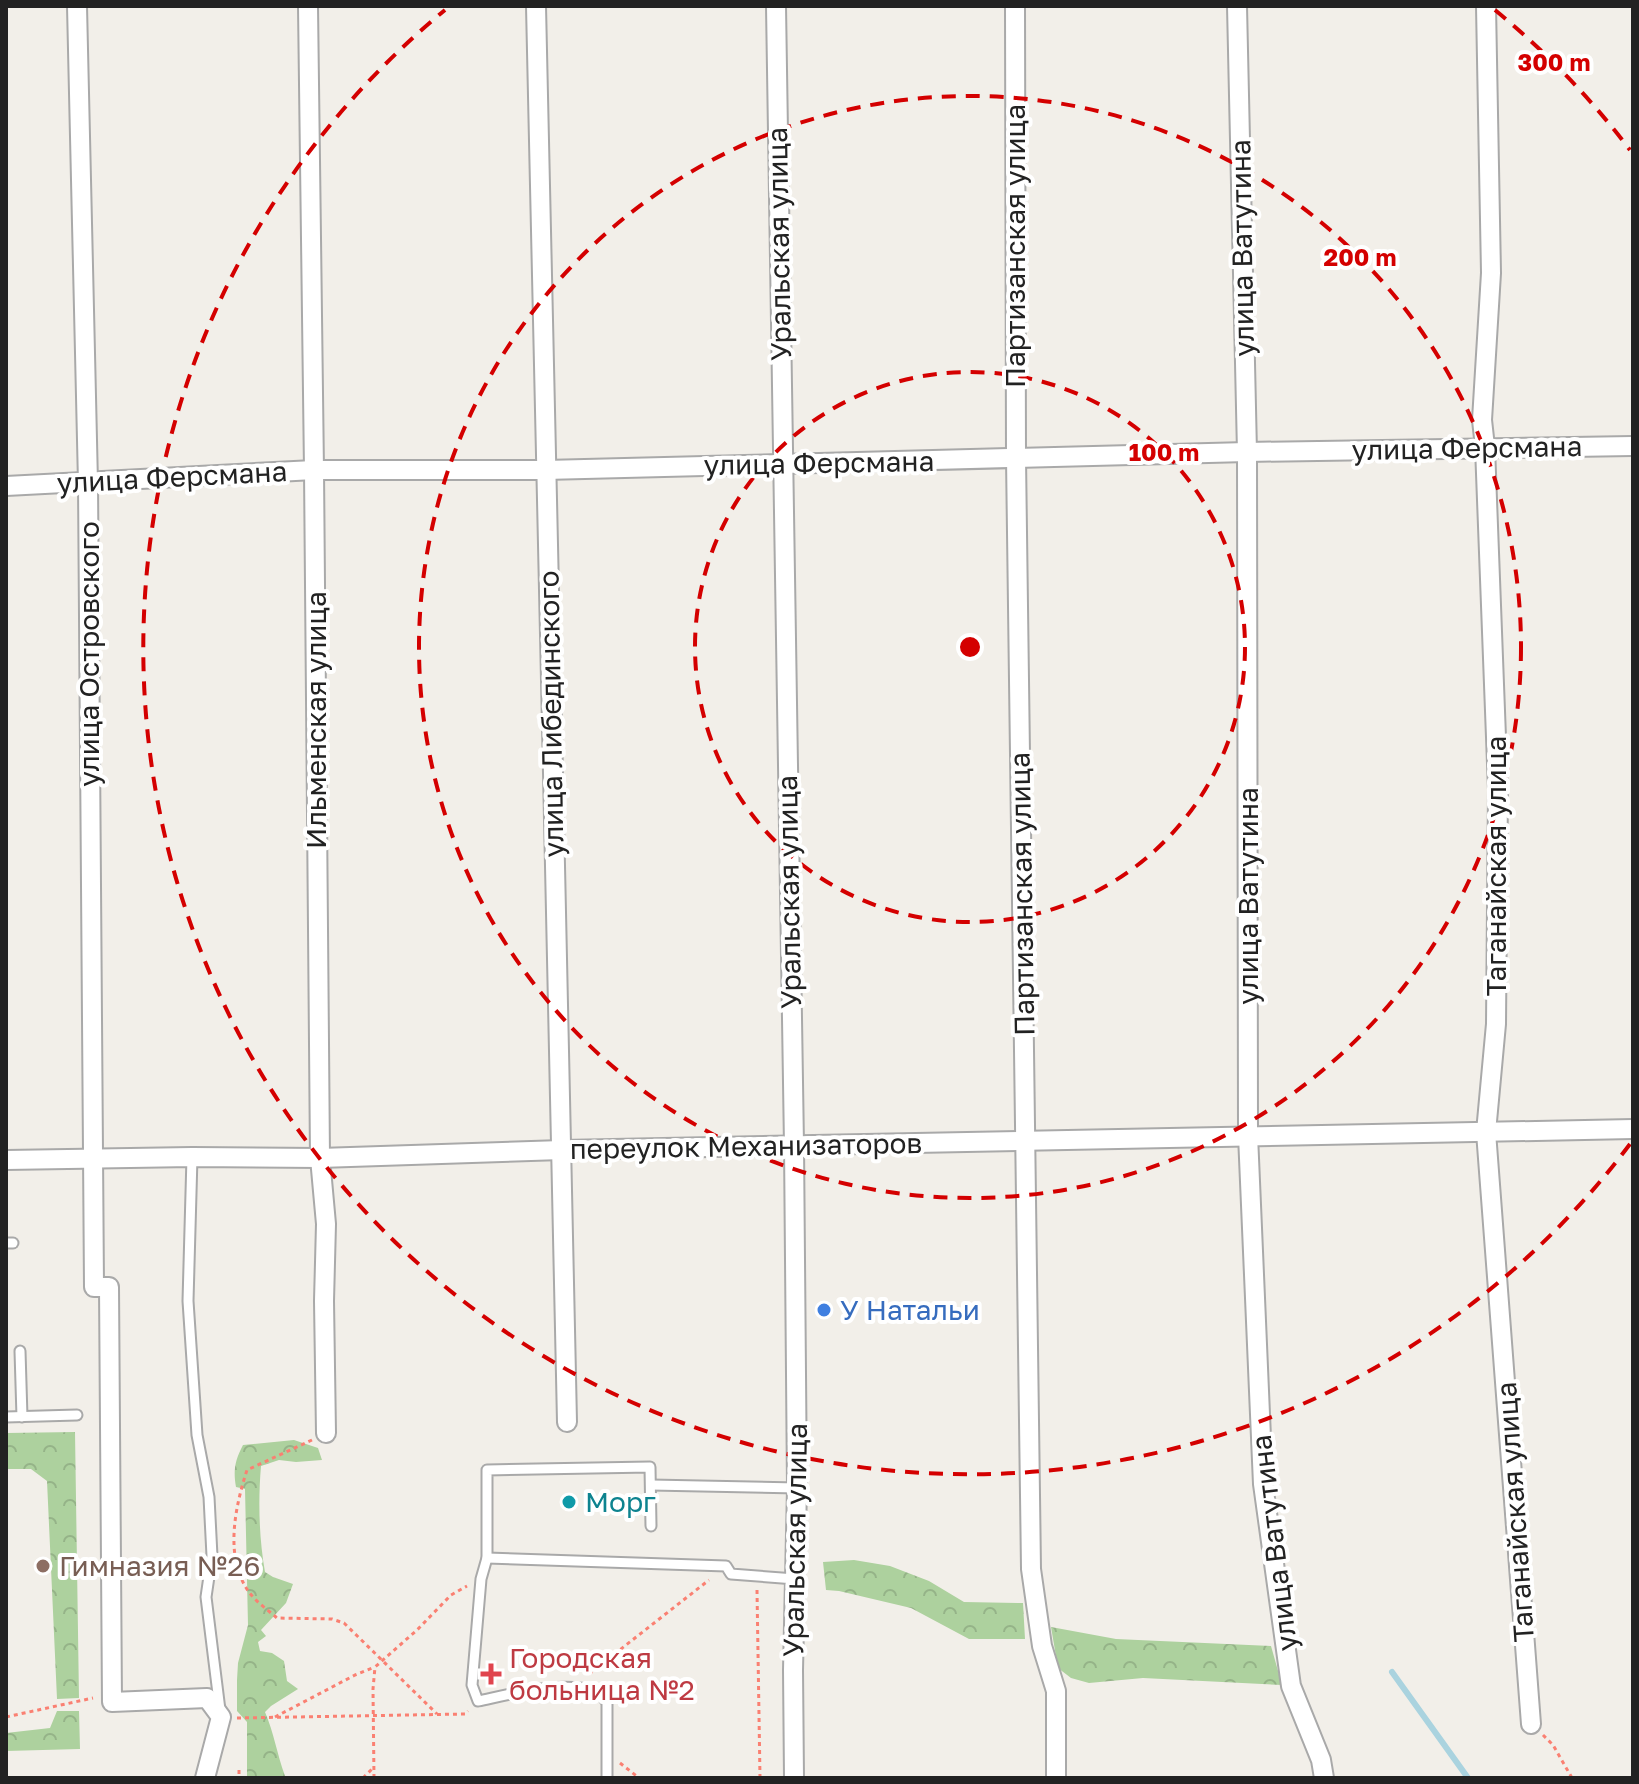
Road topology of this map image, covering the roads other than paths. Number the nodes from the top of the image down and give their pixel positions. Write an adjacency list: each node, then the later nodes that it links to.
1 (77, 6): 15 (street, улица Островского)
2 (308, 6): 13 (street, Ильменская улица)
3 (536, 6): 14 (street, улица Либединского)
4 (776, 6): 12 (street, Уральская улица)
5 (1015, 6): 11 (street, Партизанская улица)
6 (1237, 6): 10 (street, улица Ватутина)
7 (1486, 6): 9 (street, Таганайская улица)
8 (1633, 446): 9 (street, улица Ферсмана)
9 (1485, 447): 10 (street, улица Ферсмана); 18 (street, Таганайская улица)
10 (1247, 452): 11 (street, улица Ферсмана); 19 (street, улица Ватутина)
11 (1016, 458): 12 (street, улица Ферсмана); 20 (street, Партизанская улица)
12 (782, 464): 14 (street, улица Ферсмана); 21 (street, Уральская улица)
13 (314, 470): 14 (street, улица Ферсмана); 15 (street, улица Ферсмана); 25 (street, Ильменская улица)
14 (545, 470): 22 (street, улица Либединского)
15 (88, 483): 16 (street, улица Ферсмана); 24 (street, улица Островского)
16 (6, 486)
17 (1633, 1129): 18 (street, переулок Механизаторов)
18 (1486, 1132): 19 (street, переулок Механизаторов); 39 (street, Таганайская улица)
19 (1248, 1135): 20 (street, переулок Механизаторов); 44 (street, улица Ватутина)
20 (1026, 1141): 21 (street, переулок Механизаторов); 43 (street, Партизанская улица)
21 (794, 1145): 22 (street, переулок Механизаторов); 34 (street, Уральская улица)
22 (562, 1150): 25 (street, переулок Механизаторов); 31 (street, улица Либединского)
23 (192, 1157): 24 (street, переулок Механизаторов); 25 (street, переулок Механизаторов); 38 (lane)
24 (93, 1158): 26 (street, переулок Механизаторов); 38 (street)
25 (320, 1158): 32 (street, Ильменская улица)
26 (6, 1160)
27 (20, 1351): 30 (lane)
28 (77, 1415): 30 (lane)
29 (6, 1417): 30 (lane)
30 (22, 1417)
31 (567, 1422)
32 (326, 1433)
33 (651, 1485): 34 (lane); 35 (lane); 36 (lane)
34 (797, 1488): 37 (street, Уральская улица)
35 (651, 1526)
36 (487, 1558): 37 (lane); 41 (lane)
37 (795, 1579): 42 (street, Уральская улица)
38 (221, 1717): 40 (street)
39 (1531, 1724)
40 (205, 1778)
41 (607, 1778)
42 (794, 1778)
43 (1056, 1778)
44 (1324, 1778)

